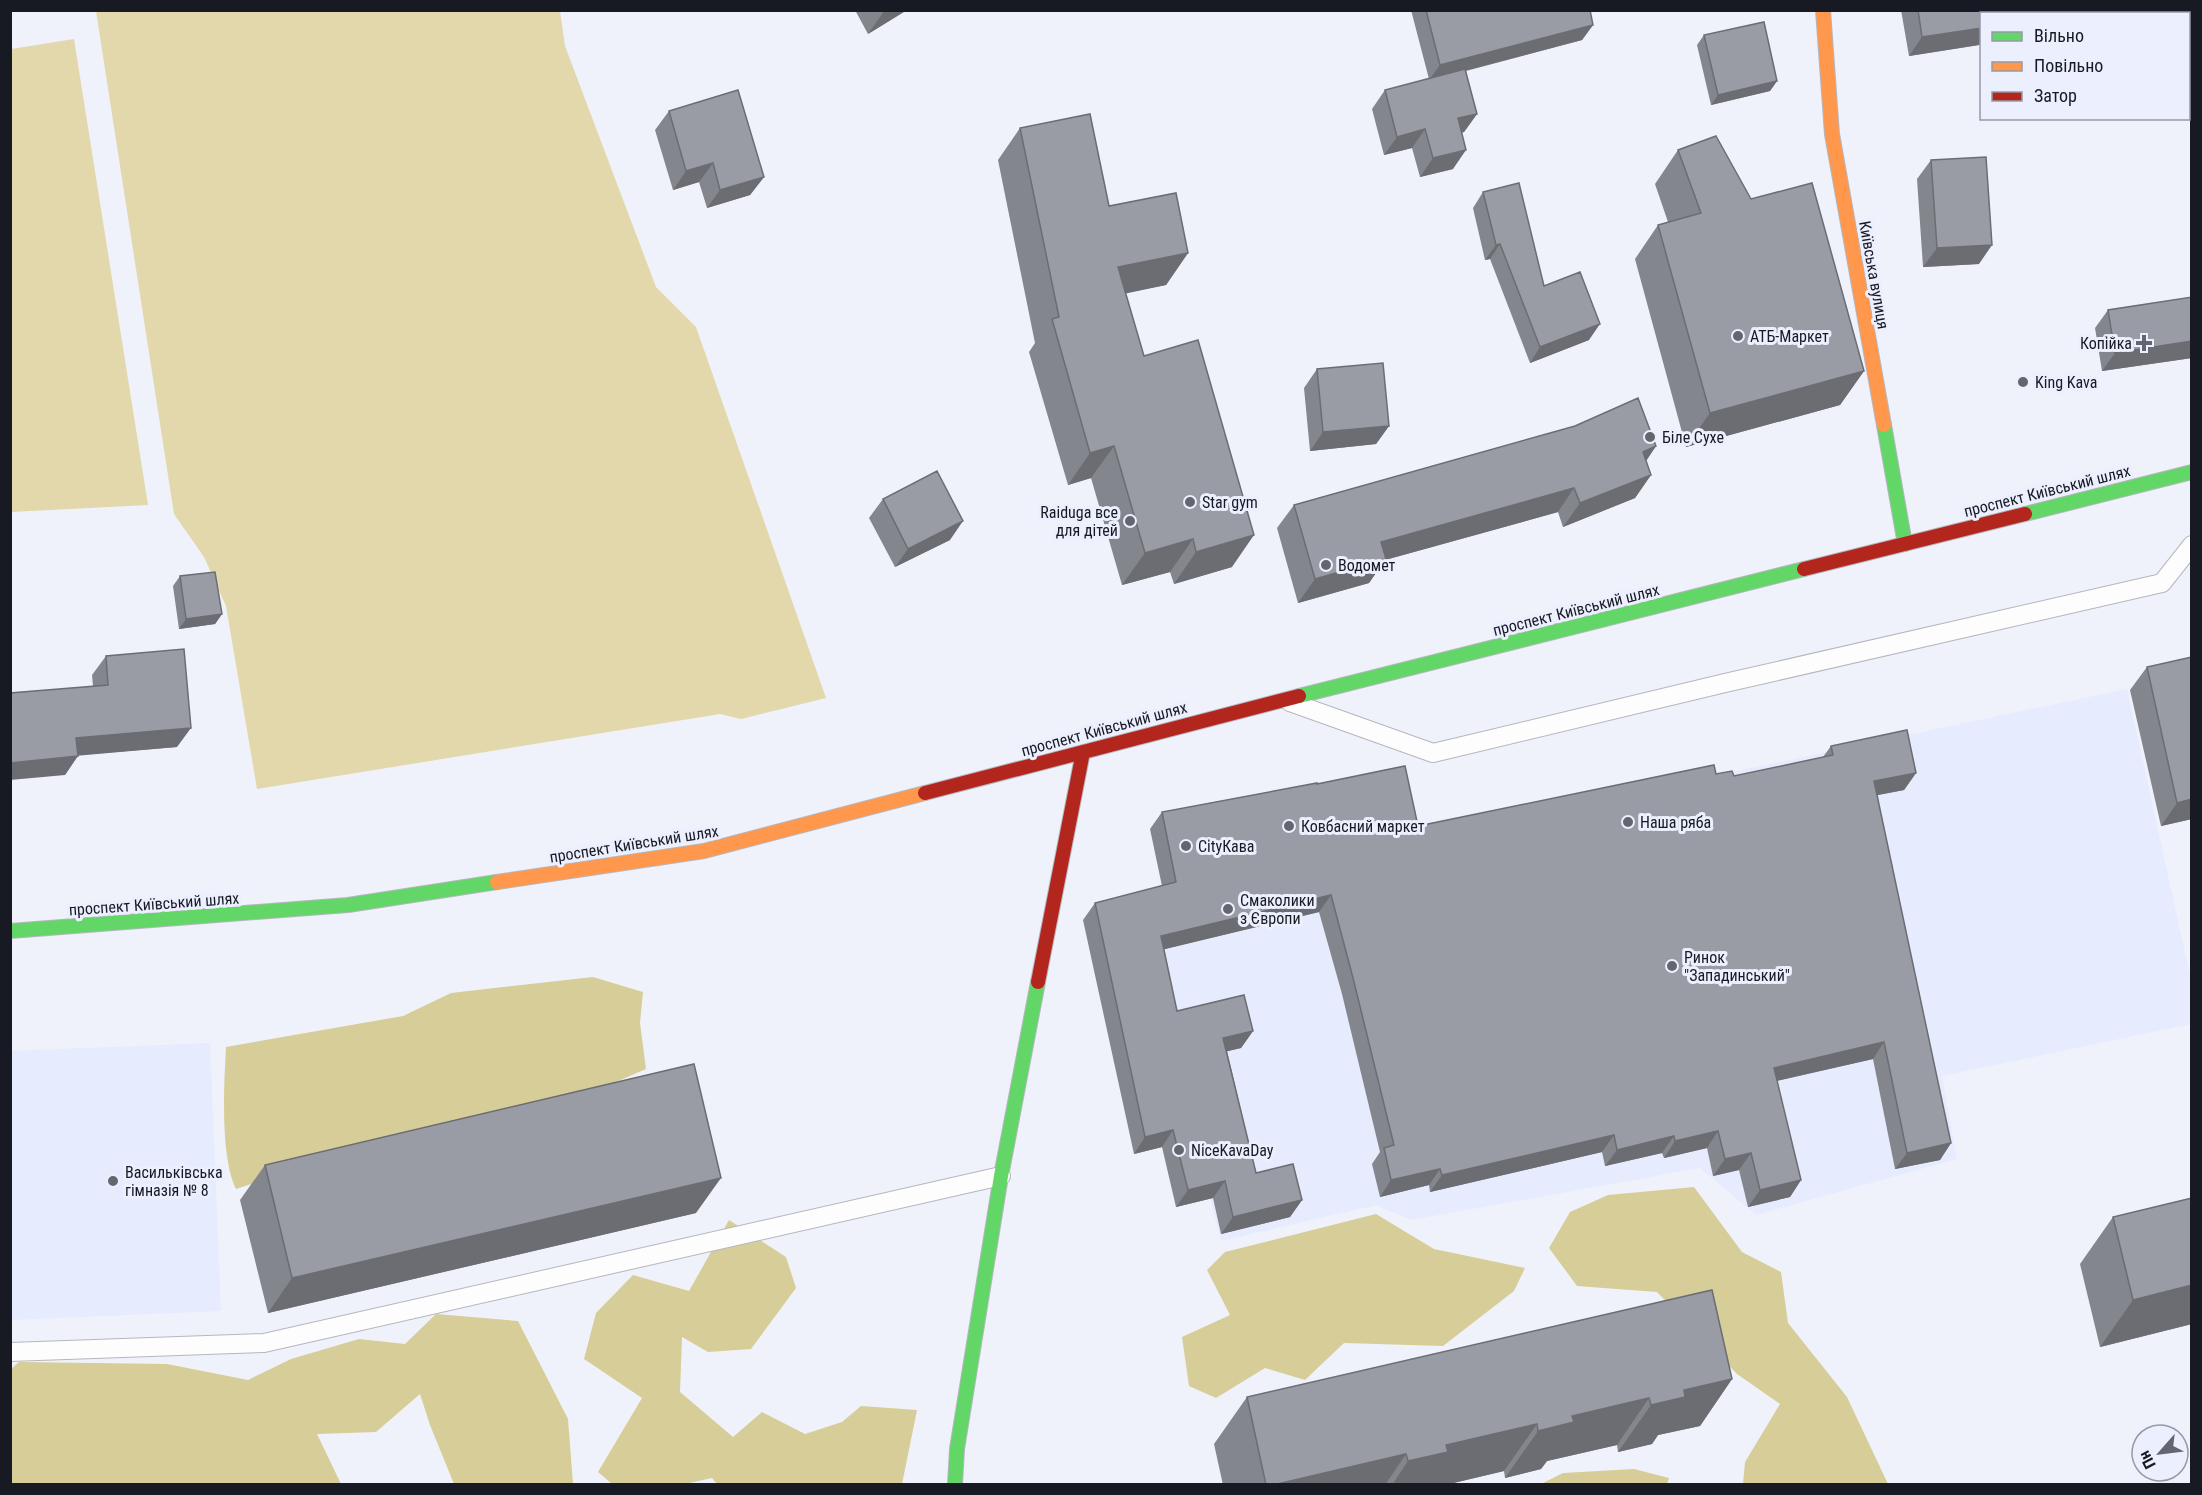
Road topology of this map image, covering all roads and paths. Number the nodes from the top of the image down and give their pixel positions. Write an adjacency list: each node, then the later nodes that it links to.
1 (1823, 10): 3 (main road, Київська вулиця)
2 (2192, 472): 3 (main road, проспект Київський шлях)
3 (1905, 544): 5 (main road, проспект Київський шлях)
4 (2192, 545): 5 (lane)
5 (1286, 700): 6 (main road, проспект Київський шлях)
6 (1083, 752): 7 (main road, проспект Київський шлях); 8 (main road)
7 (10, 931)
8 (1001, 1176): 9 (lane); 10 (main road)
9 (10, 1352)
10 (956, 1485)

